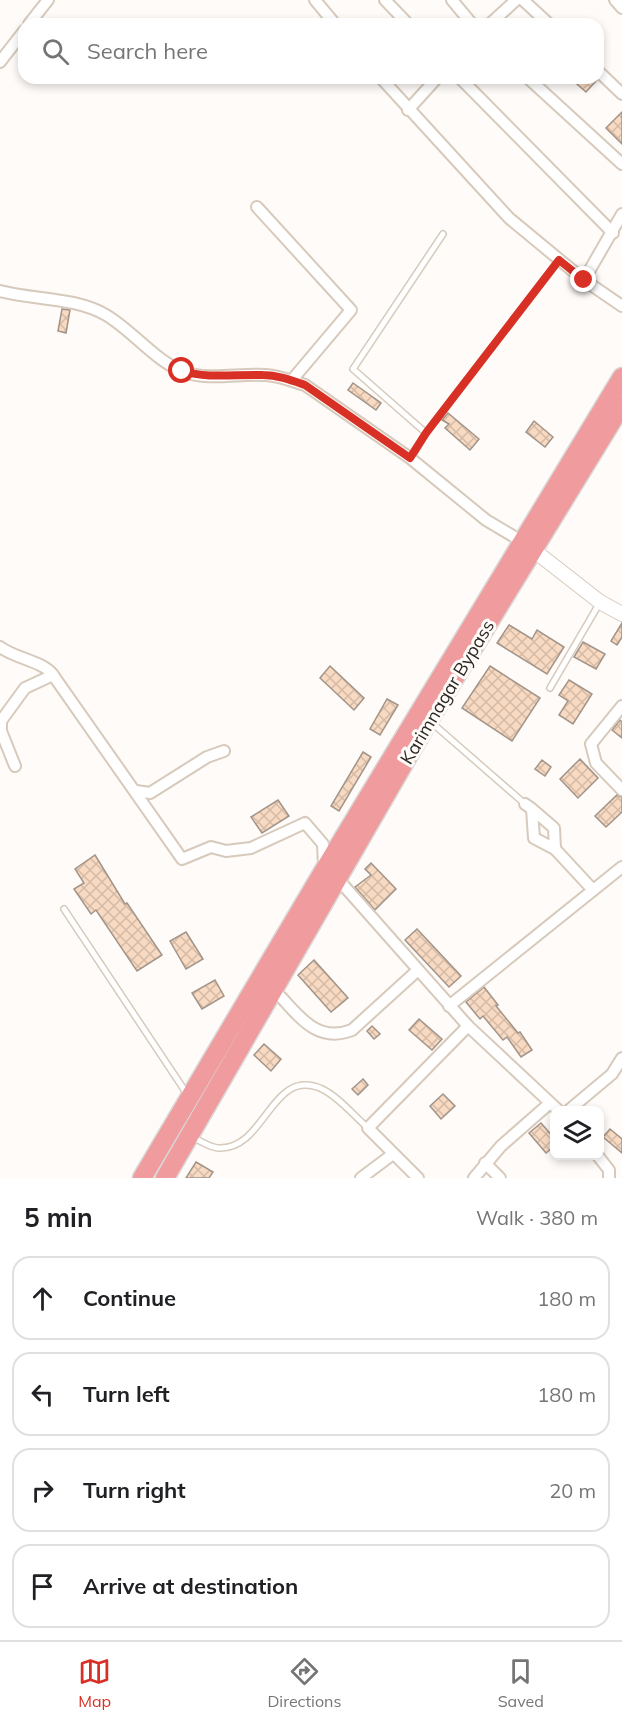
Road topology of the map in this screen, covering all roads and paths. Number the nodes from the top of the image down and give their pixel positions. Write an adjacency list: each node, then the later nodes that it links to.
1 (48, 0): 9 (street)
2 (315, 0): 10 (street)
3 (385, 0): 11 (street)
4 (452, 0): 12 (street)
5 (516, 0): 13 (street)
6 (523, 0): 14 (street)
7 (615, 0): 8 (street)
8 (622, 8)
9 (34, 18)
10 (330, 18)
11 (402, 18)
12 (467, 18)
13 (496, 18)
14 (542, 18)
15 (18, 39): 16 (street)
16 (0, 62)
17 (604, 77): 22 (street)
18 (386, 84): 23 (street)
19 (432, 84): 23 (street)
20 (466, 84): 27 (street)
21 (535, 84): 24 (street)
22 (622, 94)
23 (408, 110): 29 (street)
24 (622, 164)
25 (257, 207): 34 (street)
26 (622, 214): 27 (street)
27 (613, 233): 30 (street)
28 (443, 234): 36 (lane)
29 (559, 260): 30 (street); 36 (lane)
30 (584, 280): 32 (street)
31 (0, 291): 34 (street)
32 (622, 306)
33 (622, 377): 38 (highway, Karimnagar Bypass)
34 (292, 380): 37 (street)
35 (622, 405): 38 (highway, Karimnagar Bypass)
36 (426, 433): 37 (lane)
37 (410, 458): 38 (street)
38 (529, 546): 39 (street); 45 (highway, Karimnagar Bypass); 53 (highway, Karimnagar Bypass)
39 (600, 602): 40 (street); 43 (lane)
40 (622, 614)
41 (0, 647): 42 (street)
42 (53, 675): 47 (street); 48 (street)
43 (550, 688)
44 (622, 706): 49 (street)
45 (429, 720): 50 (lane); 53 (highway, Karimnagar Bypass)
46 (224, 751): 48 (street)
47 (15, 766)
48 (136, 790): 53 (street)
49 (622, 790)
50 (528, 806): 51 (street); 51 (street)
51 (555, 849): 54 (street)
52 (622, 867): 54 (street)
53 (330, 874): 56 (street); 57 (highway, Karimnagar Bypass); 61 (highway)
54 (593, 890): 58 (street)
55 (64, 909): 61 (lane)
56 (418, 970): 57 (street); 58 (street)
57 (279, 989): 66 (highway); 71 (highway)
58 (449, 1006): 59 (street)
59 (468, 1026): 62 (street); 65 (street)
60 (622, 1058): 63 (street)
61 (190, 1098): 70 (highway)
62 (553, 1106)
63 (574, 1106)
64 (550, 1110): 69 (street)
65 (368, 1128): 66 (lane); 67 (street)
66 (198, 1140): 72 (highway)
67 (393, 1154): 73 (street); 74 (street)
68 (602, 1160): 77 (street)
69 (485, 1163): 75 (street); 76 (street)
70 (142, 1178)
71 (165, 1178)
72 (175, 1178)
73 (361, 1178)
74 (418, 1178)
75 (474, 1178)
76 (500, 1178)
77 (610, 1178)

